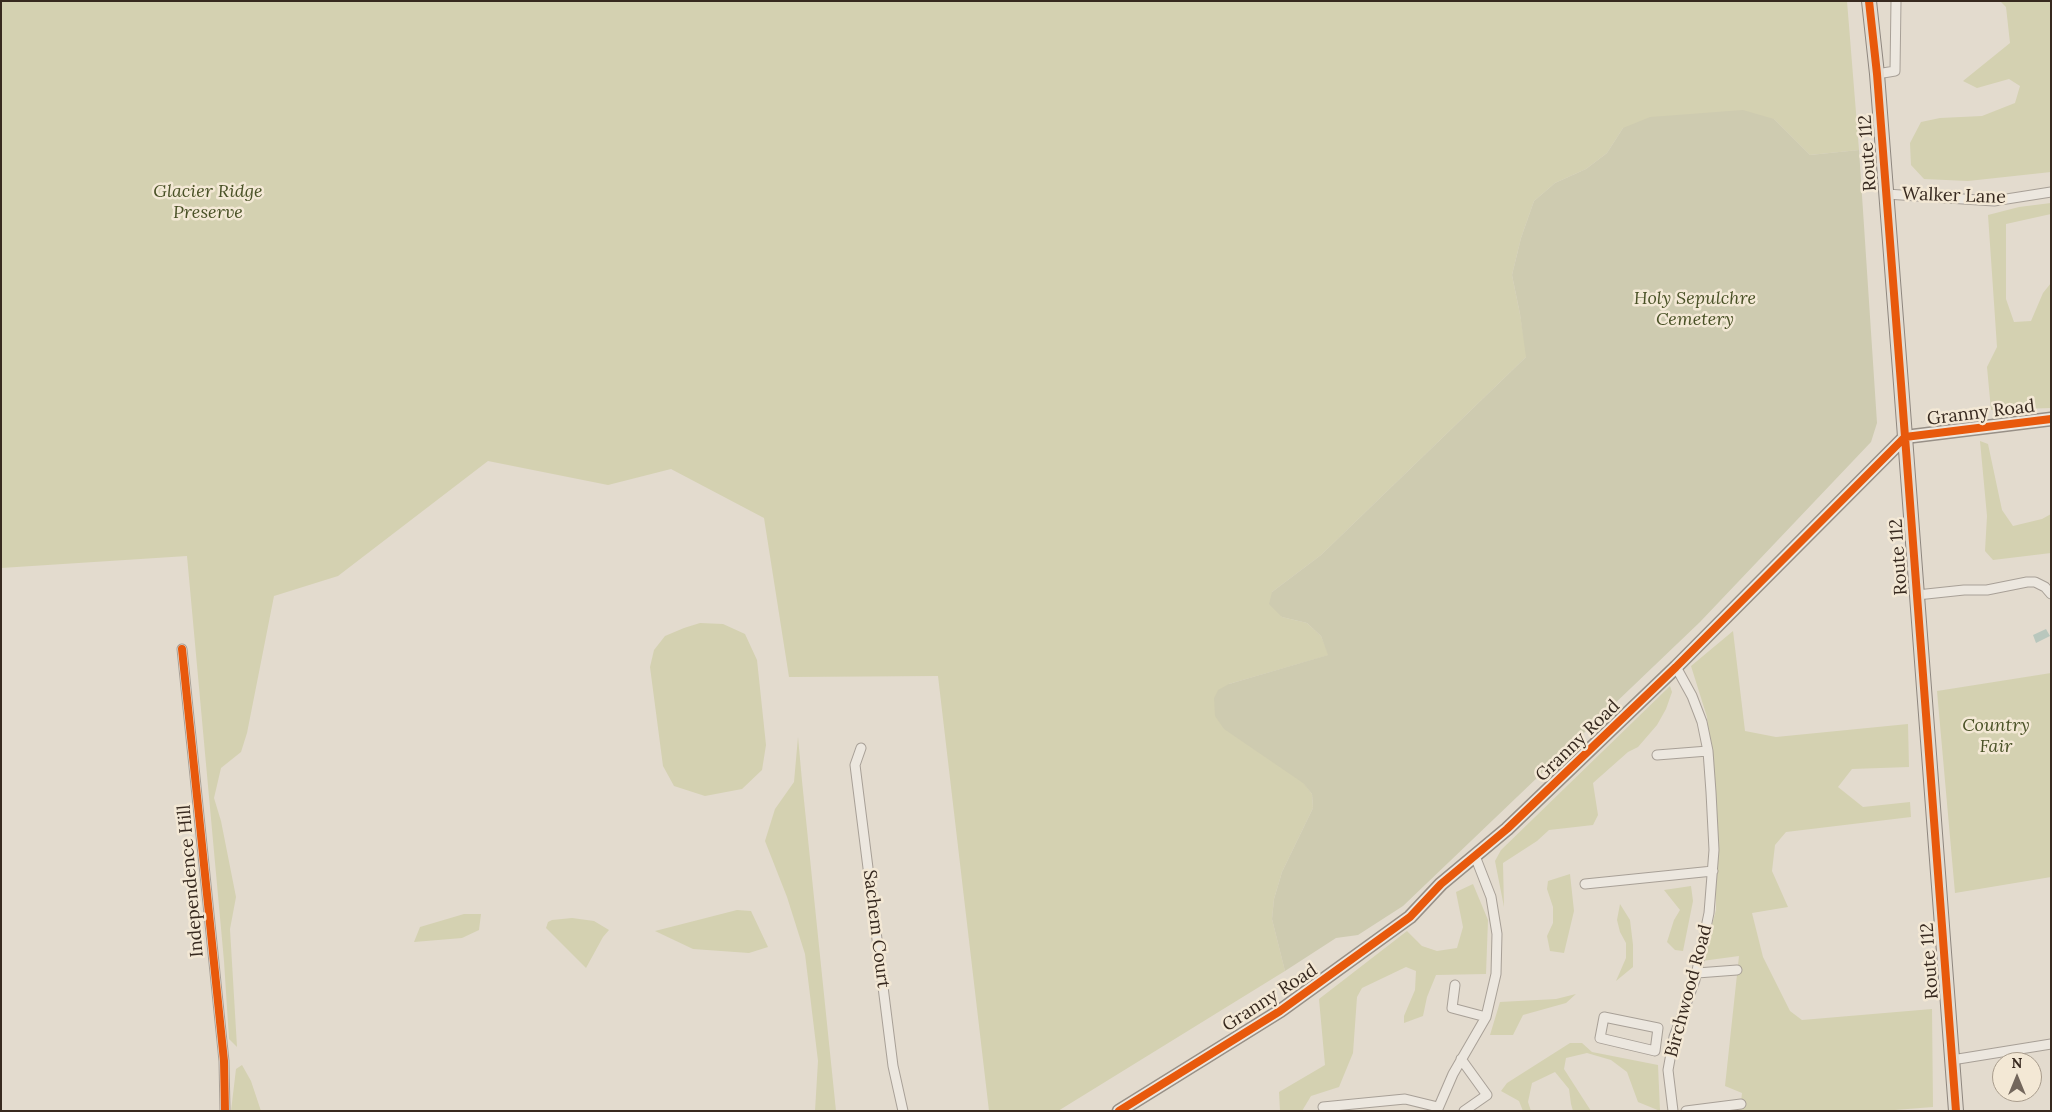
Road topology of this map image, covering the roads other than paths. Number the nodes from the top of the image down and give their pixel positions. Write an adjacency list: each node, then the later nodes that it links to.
1 (1869, 1): 3 (main road, Route 112)
2 (1896, 1): 3 (street)
3 (1877, 74): 5 (main road, Route 112)
4 (2051, 192): 5 (street, Walker Lane)
5 (1886, 194): 7 (main road, Route 112)
6 (2051, 419): 7 (street, Granny Road)
7 (1905, 437): 9 (main road, Route 112); 11 (street, Granny Road)
8 (2051, 594): 9 (street)
9 (1917, 595): 26 (main road, Route 112)
10 (182, 649): 30 (street, Independence Hill)
11 (1676, 668): 13 (street, Birchwood Road); 15 (street, Granny Road)
12 (861, 748): 31 (street, Sachem Court)
13 (1708, 751): 14 (street); 16 (street, Birchwood Road)
14 (1658, 755)
15 (1475, 856): 21 (street); 32 (street, Granny Road)
16 (1713, 871): 17 (street); 19 (street, Birchwood Road)
17 (1585, 884)
18 (1737, 970): 19 (street)
19 (1697, 973): 24 (street, Birchwood Road)
20 (1455, 985): 21 (street)
21 (1486, 1017): 25 (street)
22 (2051, 1044): 26 (street)
23 (1655, 1051): 23 (street); 24 (street)
24 (1671, 1056): 34 (street, Birchwood Road)
25 (1461, 1059): 29 (street); 33 (street)
26 (1952, 1060): 36 (main road, Route 112)
27 (1742, 1104): 35 (street)
28 (1323, 1107): 29 (street)
29 (1438, 1109)
30 (225, 1111)
31 (903, 1111)
32 (1119, 1111)
33 (1464, 1111)
34 (1673, 1111)
35 (1686, 1111)
36 (1956, 1111)

